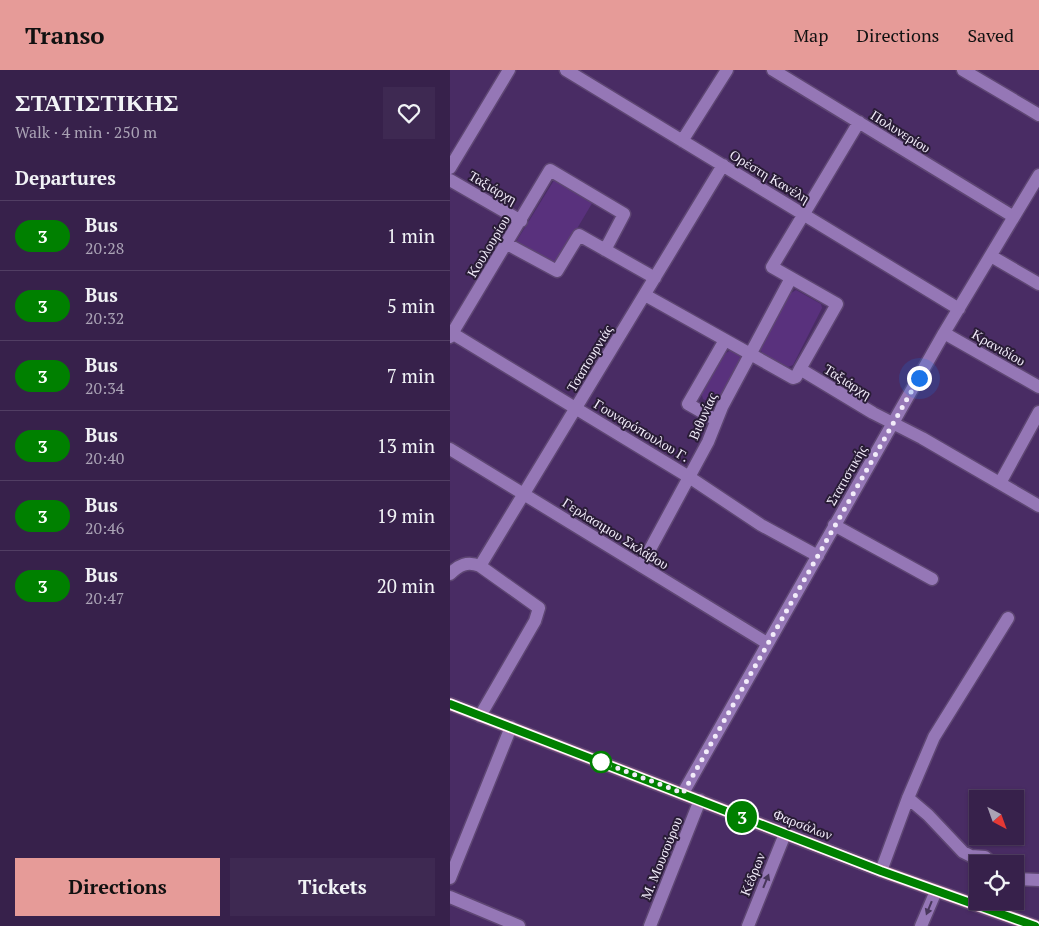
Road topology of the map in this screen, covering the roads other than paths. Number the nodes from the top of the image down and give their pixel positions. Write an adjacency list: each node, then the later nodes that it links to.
1 (509, 70): 10 (street)
2 (566, 70): 8 (street, Ορέστη Κανέλη)
3 (727, 70): 8 (street)
4 (773, 70): 7 (street, Πολυνερίου)
5 (963, 70): 6 (street)
6 (1039, 115)
7 (859, 122): 13 (street); 14 (street, Πολυνερίου)
8 (682, 141): 9 (street, Ορέστη Κανέλη)
9 (723, 165): 13 (street, Ορέστη Κανέλη); 19 (street, Τσαπουρνιάς)
10 (450, 167)
11 (1039, 175): 14 (street, Στατιστικής)
12 (450, 180): 15 (street, Ταξιάρχη)
13 (803, 213): 20 (street); 23 (street, Ορέστη Κανέλη)
14 (1014, 218): 18 (street, Στατιστικής)
15 (521, 221): 16 (street, Κουλουρίου); 17 (street, Κουλουρίου)
16 (507, 244): 17 (street); 25 (street, Κουλουρίου)
17 (605, 250): 19 (street)
18 (991, 256): 21 (street); 23 (street, Στατιστικής)
19 (655, 278): 22 (street, Τσαπουρνιάς)
20 (791, 278): 27 (street, Βιθυνίας); 28 (street)
21 (1039, 284)
22 (645, 295): 26 (street); 30 (street, Τσαπουρνιάς)
23 (959, 309): 24 (street, Στατιστικής)
24 (944, 333): 29 (street, Κρανιδίου); 33 (street, Στατιστικής)
25 (451, 334): 30 (street, Γουναρόπουλου Γ.)
26 (725, 340): 27 (street); 32 (street)
27 (751, 354): 28 (street); 32 (street, Βιθυνίας)
28 (800, 369): 33 (street, Ταξιάρχη)
29 (1039, 387)
30 (577, 408): 35 (street, Γουναρόπουλου Γ.); 37 (street, Τσαπουρνιάς)
31 (1039, 412): 36 (street)
32 (716, 420): 35 (street, Βιθυνίας)
33 (893, 424): 36 (street, Ταξιάρχη); 39 (street, Στατιστικής)
34 (450, 449): 37 (street, Γερλασιμου Σκλάβου)
35 (690, 477): 40 (street, Γουναρόπουλου Γ.); 42 (street, Βιθυνίας)
36 (1000, 483): 38 (street, Ταξιάρχη)
37 (525, 494): 41 (street, Τσαπουρνιάς); 42 (street, Γερλασιμου Σκλάβου)
38 (1039, 506)
39 (834, 525): 40 (street, Στατιστικής); 44 (street)
40 (818, 556): 46 (street, Στατιστικής)
41 (480, 566): 43 (street); 48 (street)
42 (641, 566): 46 (street, Γερλασιμου Σκλάβου)
43 (450, 574)
44 (932, 579)
45 (1008, 618): 51 (street)
46 (767, 643): 50 (street, Στατιστικής)
47 (450, 704): 48 (main road, Φαρσάλων)
48 (480, 716): 49 (main road, Φαρσάλων)
49 (511, 727): 50 (main road, Φαρσάλων); 56 (street)
50 (683, 793): 52 (main road, Φαρσάλων)
51 (908, 798): 54 (street); 55 (street)
52 (700, 800): 53 (main road, Φαρσάλων); 62 (street, Μ. Μουσούρου)
53 (785, 834): 55 (main road, Φαρσάλων); 63 (street, Κέδρων, one-way to 53)
54 (969, 855)
55 (881, 871): 59 (main road, Φαρσάλων)
56 (450, 878)
57 (1024, 880): 58 (street)
58 (1039, 880)
59 (936, 890): 64 (street, one-way to 64); 65 (main road, Φαρσάλων)
60 (450, 897): 61 (street)
61 (518, 926)
62 (650, 926)
63 (748, 926)
64 (921, 926)
65 (1035, 926)

